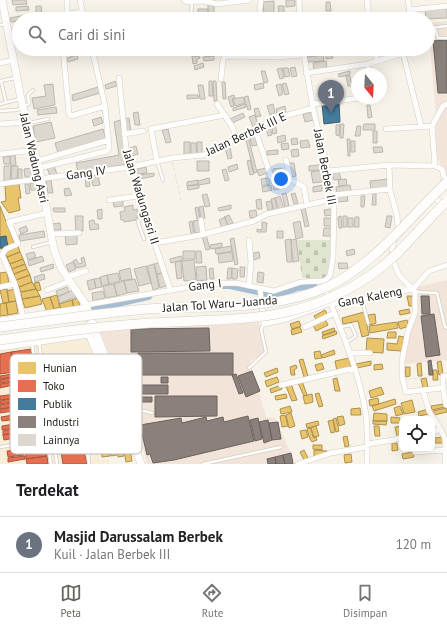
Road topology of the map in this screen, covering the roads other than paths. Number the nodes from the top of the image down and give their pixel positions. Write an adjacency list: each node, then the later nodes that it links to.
1 (2, 0): 20 (main road, Jalan Wadung Asri)
2 (66, 0): 14 (street)
3 (80, 0): 15 (street)
4 (249, 0): 11 (street)
5 (261, 0): 17 (street)
6 (299, 0): 18 (street)
7 (367, 0): 19 (street)
8 (408, 0): 13 (street)
9 (184, 1): 10 (street)
10 (192, 2): 11 (street); 16 (lane)
11 (222, 2)
12 (447, 6): 13 (street)
13 (409, 10)
14 (67, 12)
15 (83, 12)
16 (191, 12)
17 (260, 12)
18 (300, 12)
19 (368, 12)
20 (3, 14): 21 (main road, Jalan Wadung Asri)
21 (4, 24): 25 (main road, Jalan Wadung Asri)
22 (447, 26): 23 (lane)
23 (435, 27): 24 (lane)
24 (447, 38)
25 (12, 53)
26 (13, 56): 34 (main road, Jalan Wadung Asri)
27 (64, 56): 51 (street)
28 (94, 56): 51 (street)
29 (225, 56): 30 (street); 42 (street)
30 (304, 56): 39 (street, Jalan Berbek III)
31 (375, 56): 35 (street)
32 (391, 56): 35 (street)
33 (404, 56): 58 (street)
34 (14, 60): 36 (street); 40 (main road, Jalan Wadung Asri)
35 (376, 61): 37 (street)
36 (0, 63)
37 (368, 64): 38 (street); 39 (street)
38 (368, 68)
39 (306, 72): 52 (street, Jalan Berbek III)
40 (17, 78): 43 (lane); 47 (main road, Jalan Wadung Asri)
41 (119, 78): 63 (street, Jalan Wadungasri II)
42 (221, 79)
43 (0, 81): 46 (lane)
44 (33, 90): 47 (lane)
45 (351, 100): 52 (street, Jalan Berbek III E)
46 (6, 102): 47 (lane); 48 (lane)
47 (22, 103): 53 (lane); 56 (main road, Jalan Wadung Asri)
48 (0, 104)
49 (218, 104): 54 (street)
50 (447, 104): 59 (street)
51 (105, 106): 65 (street)
52 (313, 106): 60 (street, Jalan Berbek III E); 74 (street, Jalan Berbek III)
53 (0, 111)
54 (225, 115): 64 (street); 69 (street)
55 (48, 119): 56 (lane)
56 (26, 122): 57 (street); 66 (main road, Jalan Wadung Asri)
57 (0, 124)
58 (421, 126): 59 (street); 61 (street)
59 (432, 126): 72 (street)
60 (255, 129): 64 (street, Jalan Berbek III E); 75 (street)
61 (386, 129)
62 (143, 131): 63 (street)
63 (124, 134): 73 (street, Jalan Wadungasri II)
64 (236, 138): 69 (street, Jalan Berbek III E)
65 (109, 140): 70 (street); 70 (street)
66 (34, 150): 67 (street); 70 (main road, Jalan Wadung Asri)
67 (0, 154)
68 (286, 160): 85 (street)
69 (157, 161): 73 (street, Jalan Berbek III E); 77 (lane)
70 (38, 165): 76 (main road, Jalan Wadung Asri)
71 (389, 165): 72 (street); 74 (street); 80 (street)
72 (435, 166): 86 (street)
73 (131, 167): 76 (street, Gang IV); 81 (street, Jalan Wadungasri II)
74 (328, 170): 82 (street, Jalan Berbek III)
75 (271, 177)
76 (41, 179): 79 (street, Gang IV); 87 (main road, Jalan Wadung Asri)
77 (163, 180)
78 (447, 182): 119 (highway, Jalan Tol Waru–Juanda, bridge)
79 (0, 184)
80 (390, 189): 82 (street); 108 (street)
81 (139, 196): 83 (street); 88 (street, Jalan Wadungasri II)
82 (333, 197): 85 (street); 101 (street, Jalan Berbek III)
83 (109, 200)
84 (447, 201): 124 (highway, Jalan Tol Waru–Juanda, bridge)
85 (307, 205): 91 (street)
86 (447, 206)
87 (46, 213): 92 (main road, Jalan Wadung Asri); 97 (street)
88 (146, 217): 93 (lane); 95 (street, Jalan Wadungasri II)
89 (201, 220): 91 (street)
90 (79, 233): 92 (street)
91 (203, 234): 95 (street)
92 (51, 238): 96 (lane); 100 (main road, Jalan Wadung Asri)
93 (144, 239)
94 (249, 240): 103 (street)
95 (155, 243): 106 (street, Jalan Wadungasri II)
96 (33, 247)
97 (1, 256): 102 (street)
98 (447, 265): 108 (street, Gang Kaleng)
99 (86, 271): 100 (street)
100 (69, 279): 105 (street); 111 (main road, Jalan Wadung Asri)
101 (322, 282): 107 (street, Gang I); 110 (street)
102 (15, 284): 104 (street); 114 (street)
103 (249, 286): 106 (street, Gang I); 107 (street, Gang I)
104 (0, 287)
105 (47, 290)
106 (170, 290): 111 (street, Gang I)
107 (260, 290): 118 (street)
108 (414, 290): 109 (street, Gang Kaleng); 122 (lane); 138 (street)
109 (362, 300): 110 (street, Gang Kaleng); 117 (lane)
110 (331, 304): 112 (street); 118 (street, Gang Kaleng)
111 (87, 307): 113 (main road); 116 (main road, Jalan Wadung Asri)
112 (334, 312): 120 (street); 121 (street)
113 (39, 315): 114 (main road); 125 (main road)
114 (24, 317): 115 (main road); 125 (main road)
115 (0, 321)
116 (91, 321): 123 (main road); 133 (main road, Jalan Wadung Asri)
117 (368, 323)
118 (264, 324): 134 (lane)
119 (0, 327)
120 (305, 327)
121 (340, 327): 126 (street); 126 (lane)
122 (447, 328)
123 (89, 334): 125 (main road); 132 (main road)
124 (0, 340)
125 (34, 341): 127 (main road); 130 (lane); 131 (lane)
126 (346, 342): 128 (street)
127 (0, 347)
128 (350, 353): 129 (street); 135 (street)
129 (370, 353)
130 (36, 354)
131 (39, 354)
132 (97, 354)
133 (104, 354)
134 (249, 368)
135 (355, 368): 137 (street); 146 (street)
136 (445, 376): 139 (street)
137 (281, 385)
138 (423, 390): 139 (street); 143 (street)
139 (445, 390): 140 (street)
140 (446, 403)
141 (142, 410): 142 (lane)
142 (152, 413)
143 (442, 430): 144 (street); 150 (street)
144 (435, 431)
145 (399, 438): 146 (street)
146 (367, 445): 161 (street); 162 (street)
147 (10, 446): 148 (lane)
148 (0, 447)
149 (281, 447): 160 (lane)
150 (446, 450): 151 (street); 163 (street)
151 (435, 451)
152 (50, 454): 156 (lane)
153 (56, 454): 157 (lane)
154 (88, 454): 158 (lane)
155 (138, 454): 159 (main road)
156 (51, 464)
157 (57, 464)
158 (89, 464)
159 (141, 464)
160 (203, 464)
161 (298, 464)
162 (368, 464)
163 (445, 464)

